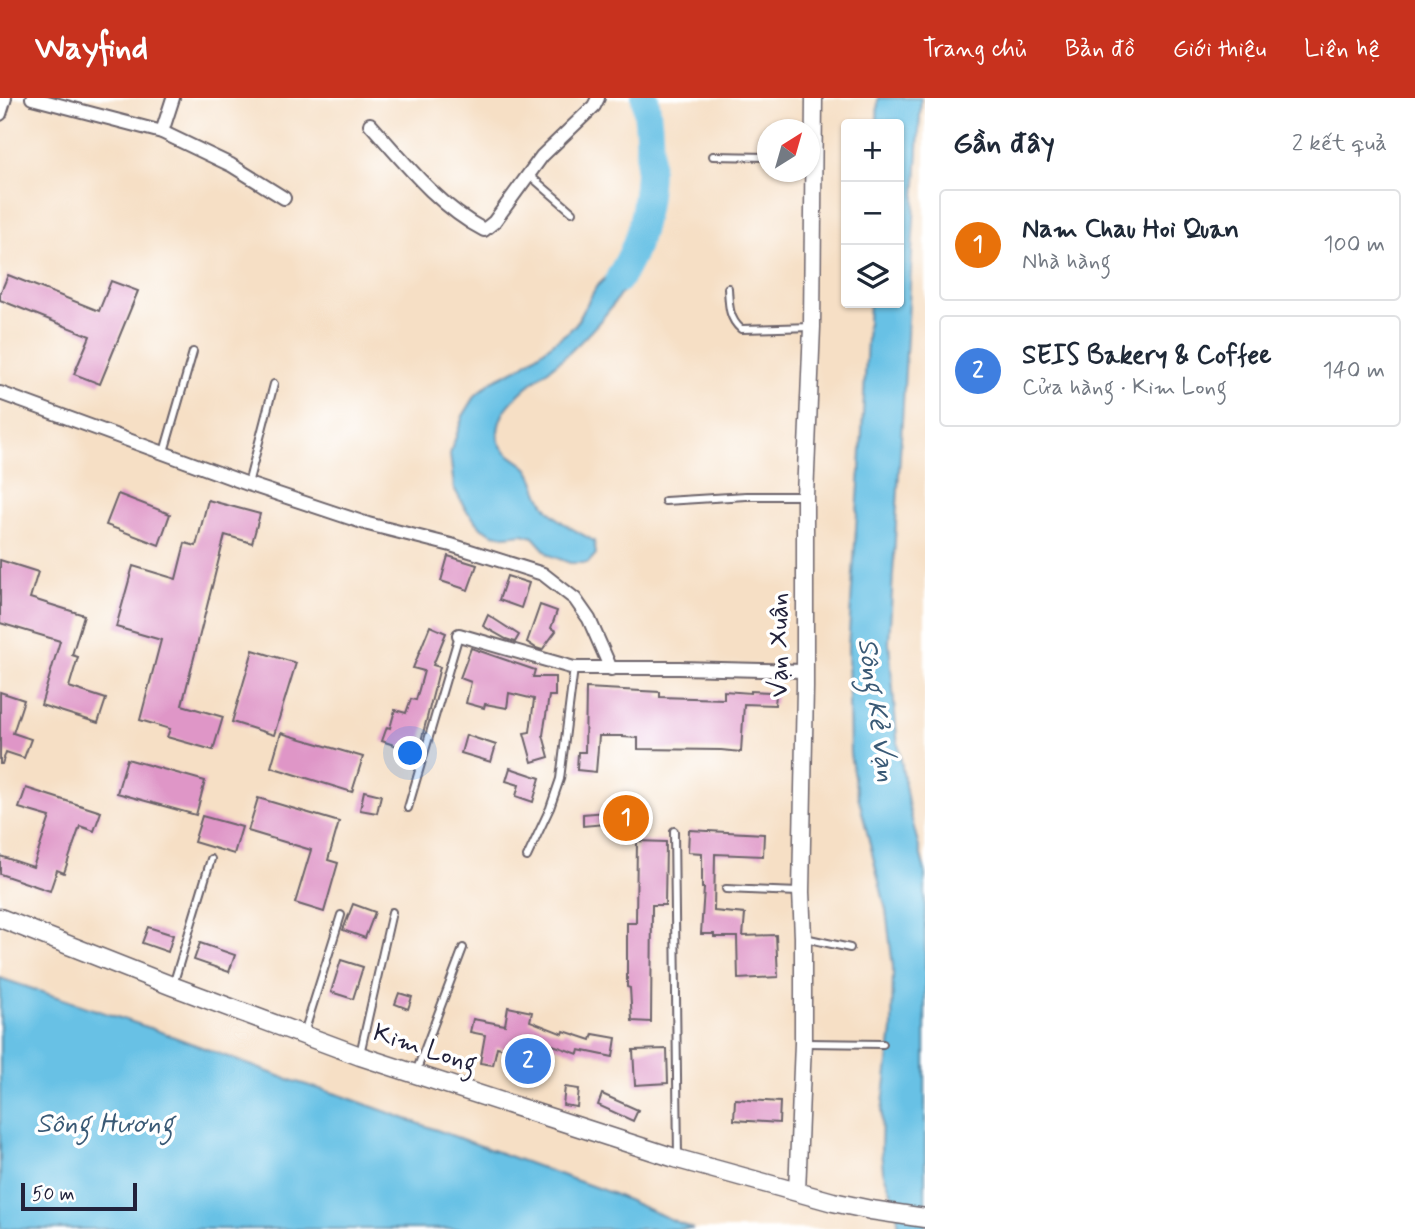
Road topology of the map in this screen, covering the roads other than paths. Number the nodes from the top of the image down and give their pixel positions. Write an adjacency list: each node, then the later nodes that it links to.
1 (5, 98): 6 (street)
2 (32, 98): 9 (street)
3 (173, 98): 9 (street)
4 (598, 98): 12 (street)
5 (814, 98): 7 (street, Vạn Xuân)
6 (0, 114)
7 (813, 119)
8 (370, 124): 12 (street)
9 (162, 132): 14 (street)
10 (713, 156): 11 (lane)
11 (757, 157)
12 (528, 174): 15 (lane)
13 (812, 182): 17 (street, Vạn Xuân)
14 (284, 198)
15 (572, 212)
16 (728, 288): 17 (lane)
17 (812, 327): 23 (street, Vạn Xuân)
18 (192, 352): 21 (lane)
19 (274, 384): 22 (lane)
20 (0, 393): 21 (street)
21 (164, 453): 22 (street)
22 (248, 484): 27 (street)
23 (805, 496): 24 (lane); 28 (street, Vạn Xuân)
24 (665, 501)
25 (459, 635): 26 (street); 29 (lane)
26 (573, 668): 27 (street); 31 (lane)
27 (611, 668): 28 (street)
28 (804, 671): 34 (street, Vạn Xuân)
29 (408, 808)
30 (674, 831): 47 (lane)
31 (527, 857)
32 (211, 859): 41 (lane)
33 (726, 889): 34 (lane)
34 (801, 892): 38 (street, Vạn Xuân)
35 (392, 912): 45 (lane)
36 (341, 915): 42 (lane)
37 (0, 918): 41 (main road, Kim Long)
38 (803, 937): 40 (lane); 43 (street, Vạn Xuân)
39 (463, 948): 46 (lane)
40 (850, 948)
41 (172, 986): 42 (main road, Kim Long)
42 (304, 1035): 45 (main road, Kim Long)
43 (803, 1043): 44 (lane); 48 (street, Vạn Xuân)
44 (883, 1044)
45 (360, 1056): 46 (main road, Kim Long)
46 (416, 1074): 47 (main road, Kim Long)
47 (678, 1158): 48 (main road, Kim Long)
48 (797, 1192): 49 (main road, Kim Long)
49 (925, 1218)

